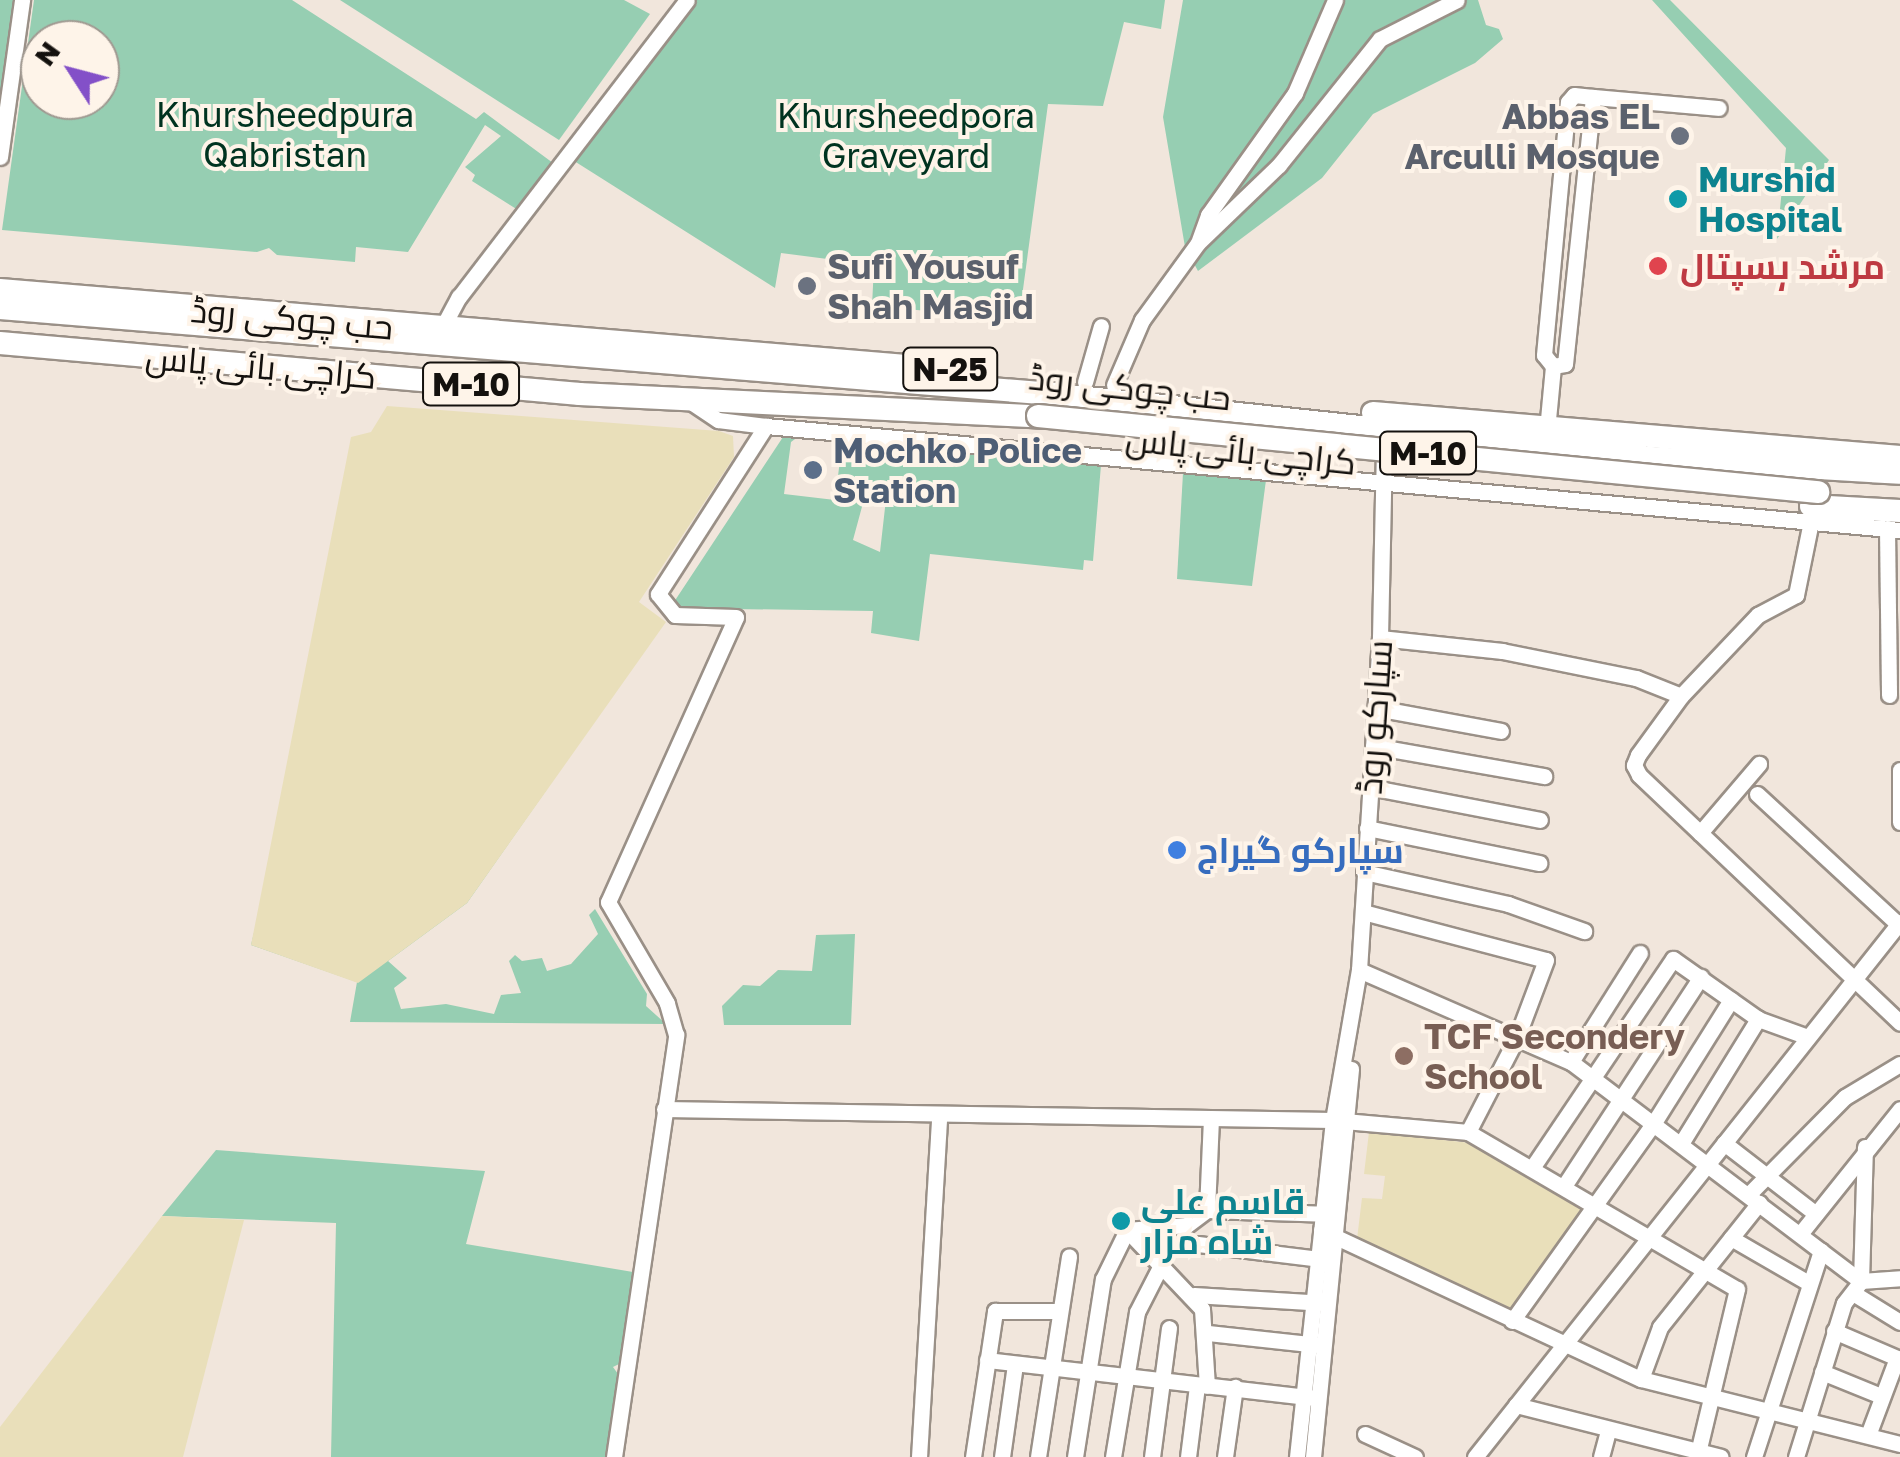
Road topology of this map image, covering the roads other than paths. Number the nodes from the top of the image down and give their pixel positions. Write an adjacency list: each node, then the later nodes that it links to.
1 (22, 0): 7 (street)
2 (687, 0): 12 (street)
3 (1335, 0): 8 (street)
4 (1457, 0): 8 (street)
5 (1593, 97): 6 (street); 14 (street); 14 (street)
6 (1719, 108)
7 (0, 158)
8 (1198, 244): 16 (street)
9 (0, 290): 12 (highway, حب چوکی روڈ / N-25)
10 (0, 308): 18 (highway)
11 (1101, 326): 15 (street)
12 (440, 332): 15 (highway, حب چوکی روڈ / N-25)
13 (0, 343): 17 (highway, کراچی بائی پاس / M-10)
14 (1553, 366): 20 (street)
15 (1085, 382): 16 (highway, حب چوکی روڈ / N-25)
16 (1114, 385): 18 (highway, حب چوکی روڈ / N-25)
17 (685, 398): 19 (street); 24 (highway, کراچی بائی پاس / M-10)
18 (1384, 421): 20 (highway, حب چوکی روڈ / N-25); 22 (highway); 23 (street, سپارکو روڈ)
19 (766, 426): 23 (street); 59 (street)
20 (1547, 430): 21 (highway, حب چوکی روڈ / N-25)
21 (1900, 456)
22 (1900, 473)
23 (1386, 478): 24 (street); 26 (street, سپارکو روڈ)
24 (1813, 506): 25 (highway, کراچی بائی پاس / M-10); 28 (street)
25 (1897, 519): 27 (street)
26 (1380, 638): 28 (street); 29 (street, سپارکو روڈ)
27 (1889, 695)
28 (1680, 696): 40 (street)
29 (1376, 708): 30 (street); 31 (street, سپارکو روڈ)
30 (1501, 731)
31 (1373, 746): 34 (street); 35 (street, سپارکو روڈ)
32 (1758, 764): 40 (street)
33 (1900, 770): 38 (street)
34 (1544, 776)
35 (1369, 787): 37 (street); 39 (street, سپارکو روڈ)
36 (1757, 794): 44 (street)
37 (1540, 820)
38 (1900, 822)
39 (1367, 828): 41 (street); 42 (street, سپارکو روڈ)
40 (1700, 833): 49 (street)
41 (1539, 863)
42 (1364, 872): 43 (street, سپارکو روڈ); 45 (street)
43 (1363, 912): 47 (street, سپارکو روڈ); 53 (street)
44 (1899, 924): 49 (street)
45 (1584, 931)
46 (1640, 952): 55 (street)
47 (1359, 970): 53 (street); 63 (street, سپارکو روڈ)
48 (1701, 978): 50 (street); 57 (street); 58 (street)
49 (1854, 981): 52 (street); 54 (street)
50 (1731, 1000): 51 (street); 64 (street)
51 (1758, 1019): 54 (street); 66 (street)
52 (1900, 1023)
53 (1517, 1037): 55 (street); 65 (street)
54 (1808, 1037): 67 (street)
55 (1570, 1062): 57 (street)
56 (1900, 1064): 71 (street)
57 (1593, 1076): 58 (street); 70 (street)
58 (1623, 1097): 64 (street); 72 (street)
59 (664, 1109): 61 (street); 123 (street)
60 (1900, 1110): 68 (street)
61 (939, 1116): 62 (street); 124 (street)
62 (1211, 1119): 63 (street); 75 (street)
63 (1341, 1120): 65 (street); 77 (street, سپارکو روڈ)
64 (1655, 1121): 66 (street); 74 (street)
65 (1468, 1132): 70 (street)
66 (1682, 1142): 69 (street)
67 (1724, 1144): 69 (street); 71 (street)
68 (1865, 1147): 76 (street); 90 (street)
69 (1708, 1163): 73 (street); 81 (street)
70 (1532, 1168): 72 (street)
71 (1763, 1177): 73 (street); 76 (street)
72 (1564, 1186): 74 (street)
73 (1754, 1199): 79 (street); 80 (street)
74 (1596, 1205): 81 (street); 94 (street)
75 (1207, 1210): 77 (street); 78 (street)
76 (1816, 1214): 79 (street)
77 (1331, 1223): 85 (street, سپارکو روڈ); 94 (street)
78 (1127, 1230): 86 (street); 105 (street)
79 (1800, 1234): 83 (street)
80 (1731, 1238): 87 (street); 89 (street)
81 (1648, 1239): 87 (street); 100 (street)
82 (1198, 1244): 85 (street)
83 (1821, 1251): 89 (street); 90 (street)
84 (1069, 1256): 93 (street)
85 (1327, 1260): 92 (street, سپارکو روڈ)
86 (1161, 1265): 91 (street); 106 (street)
87 (1702, 1274): 107 (street); 111 (street)
88 (1900, 1278): 90 (street)
89 (1807, 1282): 115 (street)
90 (1857, 1287): 95 (street); 97 (street)
91 (1194, 1295): 92 (street); 98 (street)
92 (1323, 1303): 99 (street, سپارکو روڈ)
93 (1060, 1311): 101 (street); 103 (street)
94 (1512, 1321): 100 (street)
95 (1900, 1322)
96 (1170, 1328): 108 (street)
97 (1834, 1330): 104 (street); 112 (street)
98 (1208, 1333): 99 (street); 109 (street)
99 (1319, 1345): 113 (street, سپارکو روڈ)
100 (1561, 1346): 107 (street); 114 (street)
101 (987, 1360): 102 (street); 125 (street)
102 (1016, 1366): 103 (street); 126 (street)
103 (1052, 1372): 105 (street); 127 (street)
104 (1822, 1372): 112 (street); 116 (street)
105 (1088, 1375): 106 (street); 128 (street)
106 (1124, 1378): 108 (street); 129 (street)
107 (1641, 1379): 111 (street)
108 (1163, 1380): 109 (street); 130 (street)
109 (1202, 1386): 110 (street); 131 (street)
110 (1235, 1387): 113 (street); 132 (street)
111 (1714, 1396): 115 (street); 122 (street)
112 (1881, 1396): 119 (street)
113 (1314, 1398): 133 (street, سپارکو روڈ); 134 (street, سپارکو روڈ)
114 (1516, 1404): 117 (street); 121 (street)
115 (1768, 1406): 116 (street); 139 (street)
116 (1808, 1418): 119 (street); 140 (street)
117 (1608, 1430): 122 (street); 137 (street)
118 (1365, 1434): 135 (street)
119 (1868, 1435): 120 (street)
120 (1900, 1446): 141 (street)
121 (1479, 1452): 136 (street)
122 (1698, 1454): 138 (street)
123 (614, 1457)
124 (918, 1457)
125 (973, 1457)
126 (1002, 1457)
127 (1038, 1457)
128 (1075, 1457)
129 (1113, 1457)
130 (1152, 1457)
131 (1188, 1457)
132 (1225, 1457)
133 (1297, 1457)
134 (1313, 1457)
135 (1415, 1457)
136 (1498, 1457)
137 (1601, 1457)
138 (1721, 1457)
139 (1754, 1457)
140 (1796, 1457)
141 (1896, 1457)

